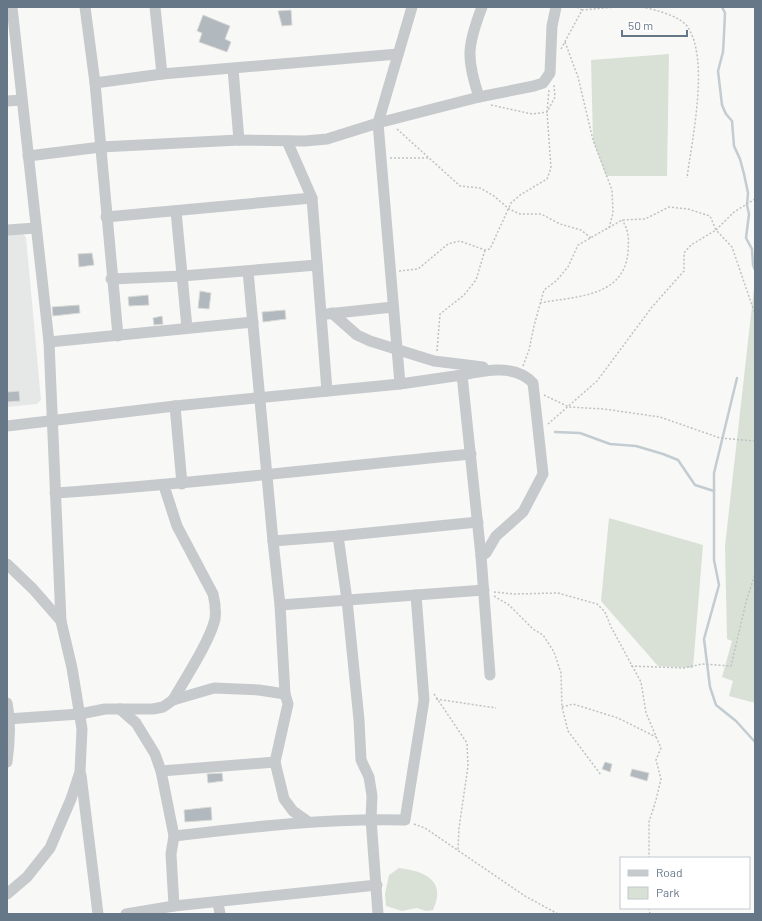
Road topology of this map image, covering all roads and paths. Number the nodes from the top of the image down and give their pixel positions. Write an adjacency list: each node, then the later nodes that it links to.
1 (12, 7): 20 (street)
2 (85, 7): 17 (street)
3 (155, 7): 4 (street); 16 (street)
4 (160, 7)
5 (412, 7): 14 (street)
6 (482, 7): 19 (street)
7 (556, 7): 19 (street)
8 (577, 7): 11 (path)
9 (642, 7): 12 (path)
10 (662, 7): 12 (path)
11 (582, 10)
12 (664, 12): 30 (path)
13 (565, 40): 38 (path)
14 (398, 54): 15 (street); 22 (street)
15 (233, 69): 16 (street); 24 (street)
16 (162, 74): 17 (street)
17 (95, 83): 26 (street)
18 (549, 88): 33 (path)
19 (479, 97): 22 (street)
20 (22, 100): 21 (street); 27 (street)
21 (7, 101)
22 (378, 123): 25 (street); 28 (street)
23 (395, 126): 29 (path)
24 (239, 140): 25 (street); 26 (street)
25 (287, 141): 31 (street)
26 (101, 147): 27 (street); 35 (street)
27 (28, 156): 37 (street)
28 (380, 158): 29 (path); 45 (street)
29 (431, 158): 33 (path)
30 (687, 178)
31 (312, 198): 34 (street); 43 (street)
32 (755, 199): 40 (path)
33 (509, 209): 41 (path); 42 (path)
34 (176, 211): 35 (street); 46 (street)
35 (106, 217): 47 (street)
36 (622, 220): 38 (path); 40 (path); 48 (path)
37 (36, 228): 39 (street); 56 (street)
38 (609, 228): 41 (path)
39 (7, 230)
40 (716, 230): 51 (path); 66 (path)
41 (591, 238): 48 (path)
42 (485, 250): 45 (path); 58 (path)
43 (317, 265): 44 (street); 52 (street)
44 (248, 271): 46 (street); 53 (street)
45 (390, 273): 49 (street)
46 (182, 276): 47 (street); 54 (street)
47 (111, 279): 55 (street)
48 (540, 303): 59 (path)
49 (393, 307): 50 (street); 57 (street)
50 (332, 313): 52 (street); 57 (street)
51 (755, 314)
52 (321, 315): 63 (street)
53 (253, 322): 54 (street); 64 (street)
54 (187, 328): 55 (street)
55 (118, 336): 56 (street)
56 (49, 342): 67 (street)
57 (396, 349): 58 (street); 62 (street)
58 (434, 361): 59 (street)
59 (516, 372): 60 (street); 61 (street)
60 (462, 375): 62 (street); 71 (street)
61 (534, 383): 66 (path); 69 (street)
62 (400, 384): 63 (street)
63 (327, 391): 64 (street)
64 (261, 398): 65 (street); 72 (street)
65 (175, 406): 67 (street); 73 (street)
66 (569, 407): 69 (path); 70 (path)
67 (53, 421): 68 (street); 75 (street)
68 (7, 426)
69 (539, 432): 79 (street)
70 (755, 441)
71 (471, 454): 72 (street); 76 (street)
72 (268, 474): 73 (street); 78 (street)
73 (182, 484): 74 (street)
74 (164, 486): 75 (street); 92 (street)
75 (55, 493): 86 (street)
76 (478, 522): 77 (street); 79 (street)
77 (338, 536): 78 (street); 84 (street)
78 (272, 541): 85 (street)
79 (481, 556): 82 (street)
80 (7, 564): 86 (street)
81 (755, 574): 87 (path)
82 (484, 590): 83 (street); 87 (path); 88 (street); 95 (path)
83 (416, 595): 84 (street); 89 (street)
84 (347, 600): 85 (street); 106 (street)
85 (280, 605): 90 (street)
86 (61, 621): 98 (street)
87 (631, 666): 100 (path)
88 (490, 675)
89 (424, 679): 91 (path); 93 (street)
90 (285, 694): 92 (street); 102 (street)
91 (436, 698): 93 (path); 96 (path); 110 (path)
92 (173, 700): 97 (street)
93 (424, 700): 107 (street)
94 (7, 703): 99 (street)
95 (562, 707): 100 (path); 105 (path)
96 (496, 708)
97 (120, 710): 98 (street); 103 (street)
98 (80, 714): 99 (street); 104 (street)
99 (8, 719): 101 (street)
100 (656, 737): 111 (path)
101 (7, 762)
102 (275, 762): 103 (street); 108 (street)
103 (161, 771): 109 (street)
104 (80, 772): 113 (street); 116 (street)
105 (601, 775)
106 (371, 819): 107 (street); 108 (street); 112 (street)
107 (404, 820): 110 (path)
108 (307, 821): 109 (street)
109 (174, 836): 114 (street)
110 (458, 850): 119 (path)
111 (649, 857)
112 (377, 885): 115 (street); 118 (street)
113 (7, 894)
114 (174, 906): 115 (street); 117 (street)
115 (219, 908)
116 (98, 914)
117 (126, 914)
118 (378, 914)
119 (558, 914)

